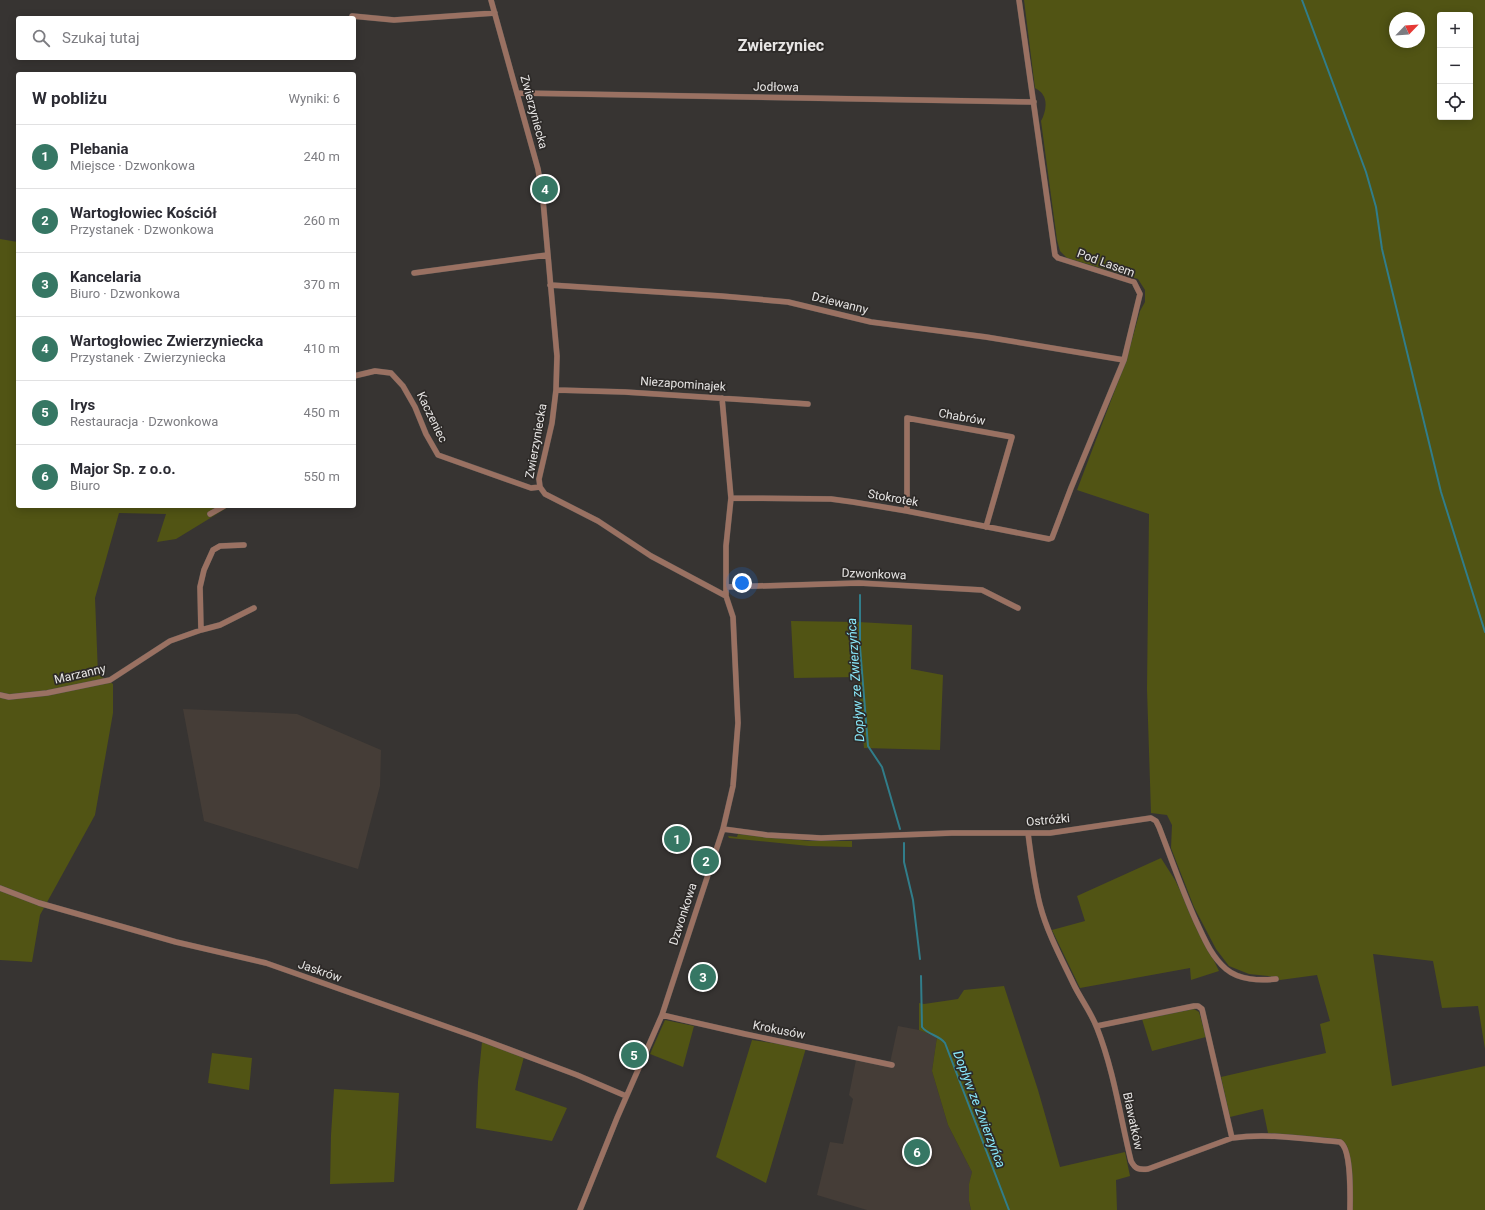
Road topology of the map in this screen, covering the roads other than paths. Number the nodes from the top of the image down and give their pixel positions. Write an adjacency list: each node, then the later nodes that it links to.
1 (491, 0): 3 (street, Zwierzyniecka)
2 (1019, 0): 6 (street, Pod Lasem)
3 (495, 13): 4 (street); 5 (street, Zwierzyniecka)
4 (356, 16)
5 (518, 93): 6 (street, Jodłowa); 7 (street, Zwierzyniecka)
6 (1034, 102): 10 (street, Pod Lasem)
7 (547, 255): 8 (street); 9 (street, Zwierzyniecka)
8 (414, 273)
9 (550, 285): 10 (street, Dziewanny); 12 (street, Zwierzyniecka)
10 (1124, 360): 21 (street, Pod Lasem)
11 (356, 376): 15 (street, Kaczeniec)
12 (556, 390): 13 (street, Niezapominajek); 15 (street, Zwierzyniecka)
13 (722, 398): 14 (street, Niezapominajek); 16 (street, Dzwonkowa)
14 (808, 404)
15 (540, 487): 24 (street, Zwierzyniecka)
16 (731, 498): 18 (street, Stokrotek); 23 (street, Dzwonkowa)
17 (220, 508): 19 (street)
18 (907, 511): 20 (street, Stokrotek); 20 (street, Chabrów)
19 (210, 514)
20 (986, 527): 21 (street, Stokrotek)
21 (1049, 540)
22 (244, 545): 27 (street)
23 (726, 587): 24 (street, Dzwonkowa); 26 (street, Dzwonkowa)
24 (726, 596): 29 (street, Dzwonkowa)
25 (254, 608): 27 (street, Marzanny)
26 (1018, 608)
27 (201, 630): 28 (street, Marzanny)
28 (0, 696)
29 (723, 829): 30 (street, Ostróżki); 33 (street, Dzwonkowa)
30 (1028, 833): 32 (street, Ostróżki); 34 (street, Bławatków)
31 (0, 888): 36 (street, Jaskrów)
32 (1276, 979)
33 (662, 1015): 35 (street, Krokusów); 36 (street, Dzwonkowa)
34 (1097, 1026): 37 (street); 37 (street, Bławatków)
35 (892, 1065)
36 (626, 1096): 38 (street, Dzwonkowa)
37 (1232, 1138): 39 (street, Bławatków)
38 (580, 1210)
39 (1350, 1210)

